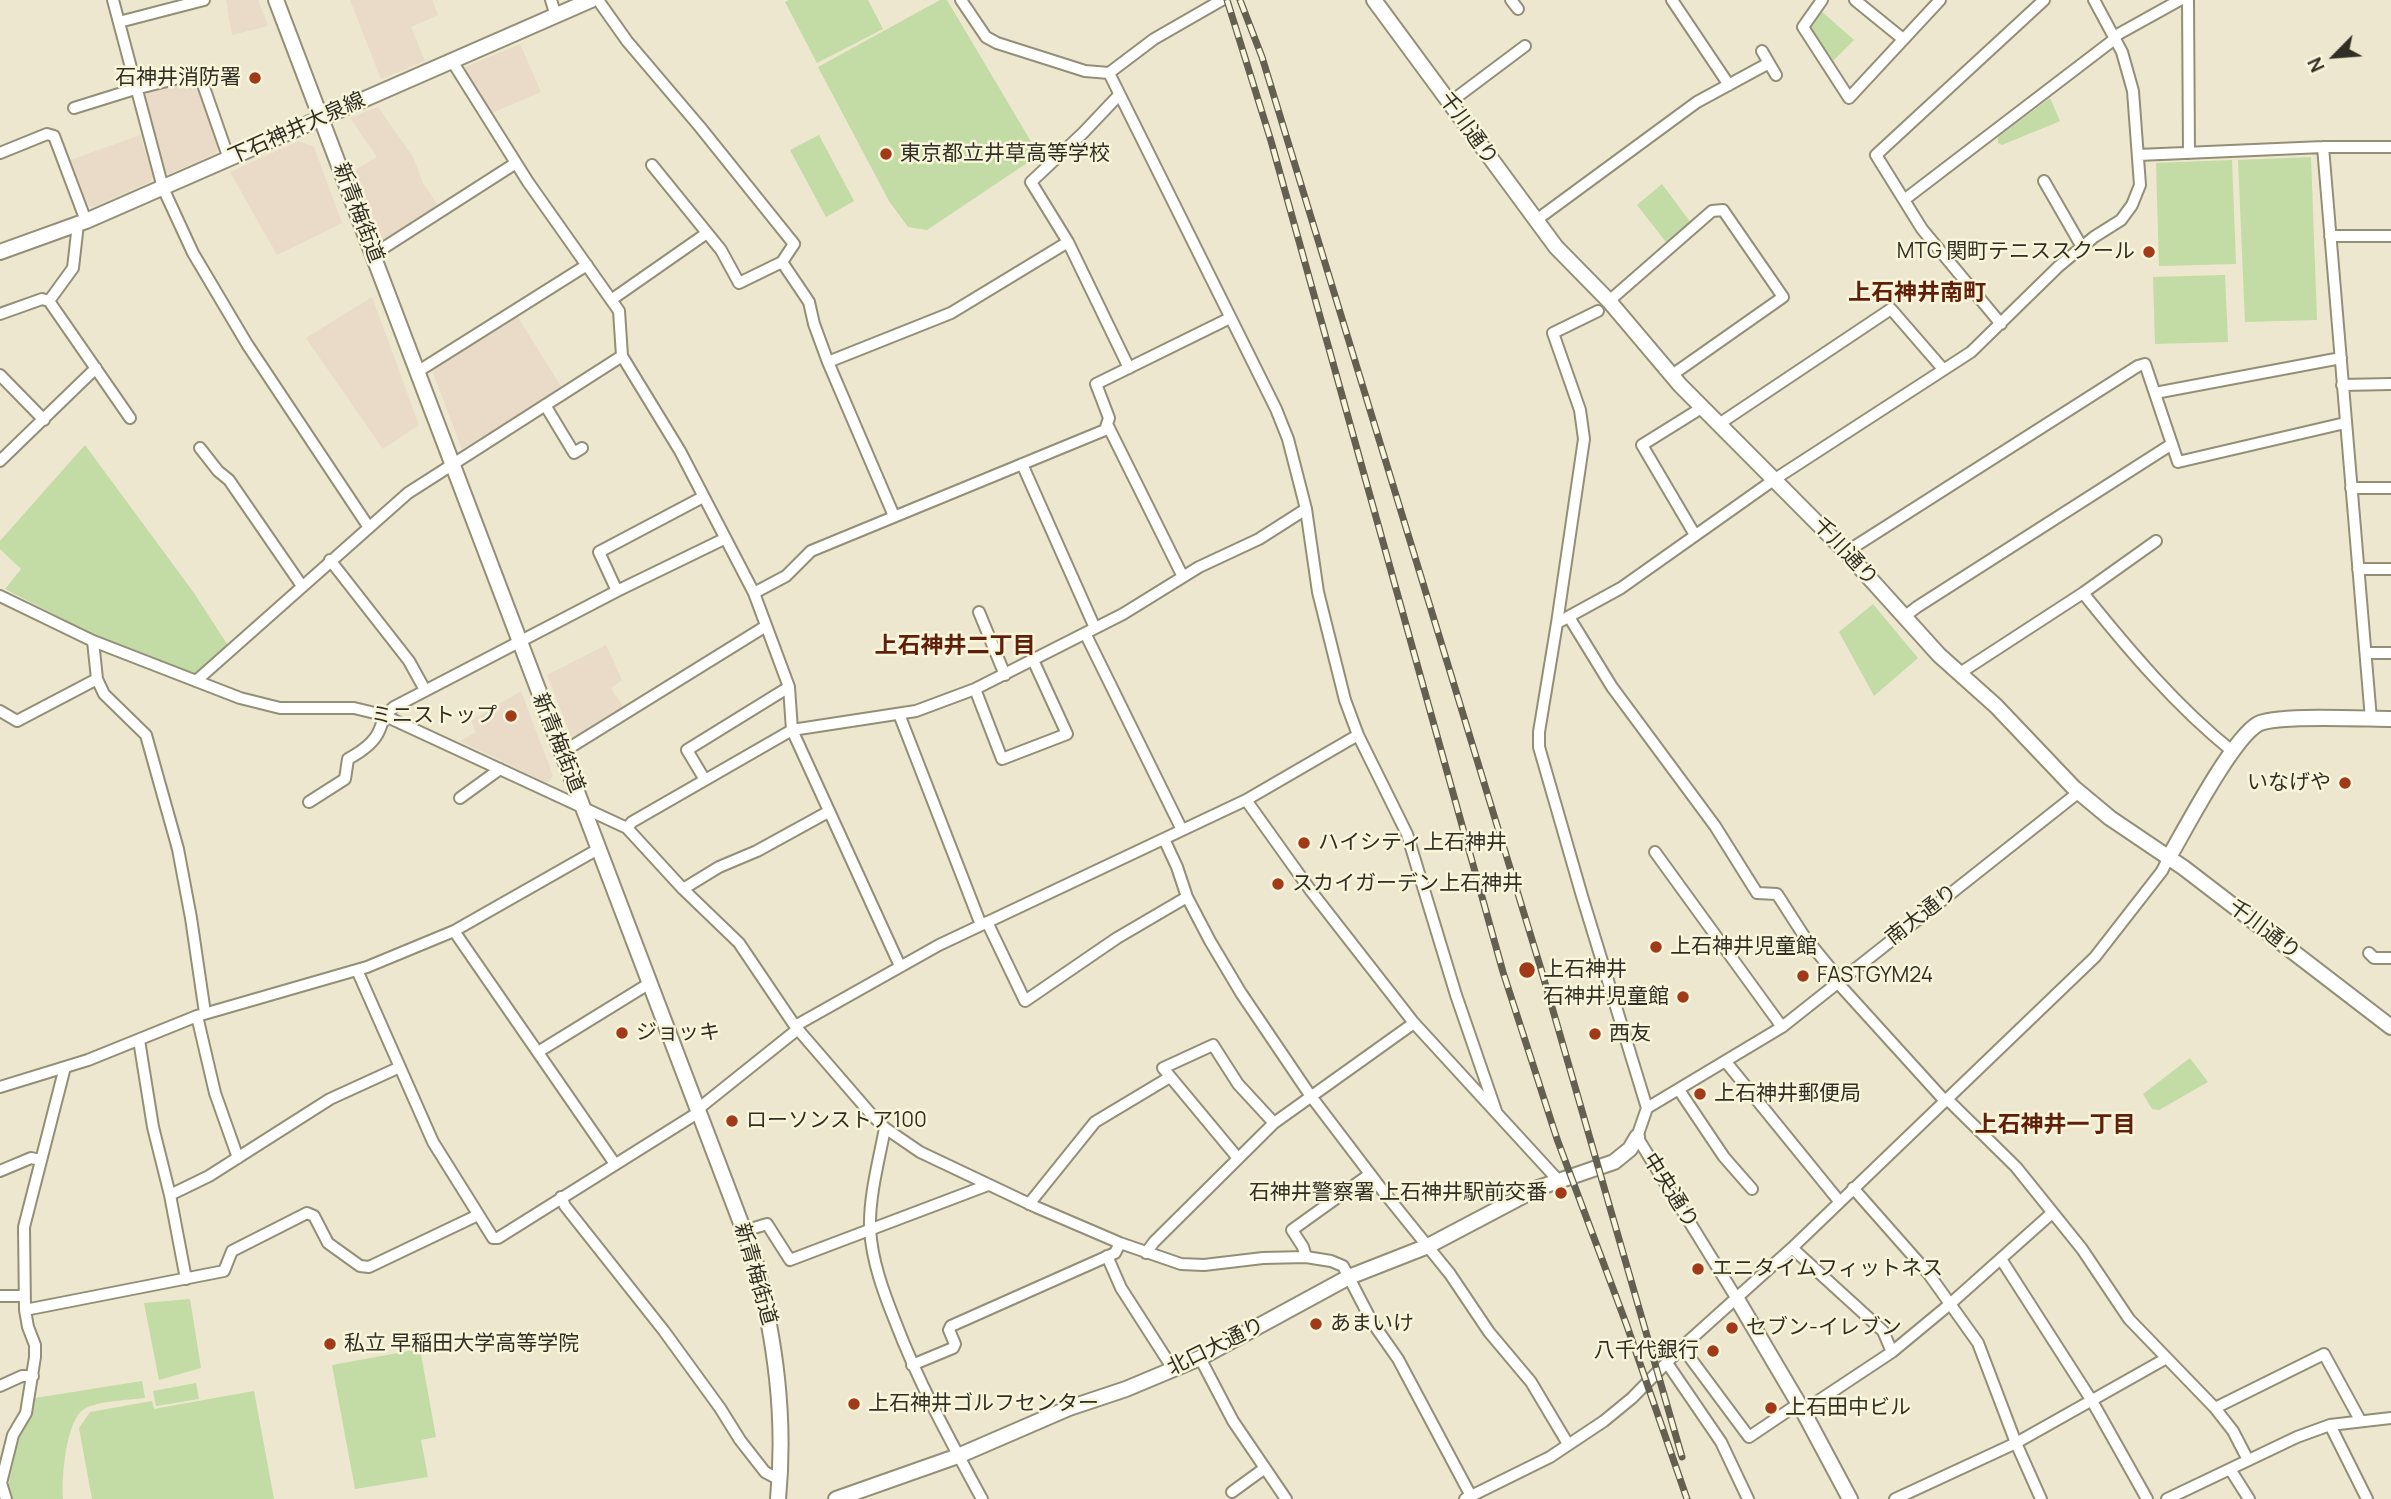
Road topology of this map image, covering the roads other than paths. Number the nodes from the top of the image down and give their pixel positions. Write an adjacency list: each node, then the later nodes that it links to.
1 (113, 0): 21 (street)
2 (204, 0): 21 (street)
3 (276, 0): 35 (main road, 新青梅街道)
4 (551, 0): 20 (street)
5 (592, 0): 20 (main road, 下石神井大泉線)
6 (598, 0): 56 (street)
7 (961, 0): 28 (street)
8 (1197, 0): 19 (street)
9 (1222, 0): 19 (street)
10 (1374, 0): 33 (main road, 千川通り)
11 (1672, 0): 30 (street)
12 (1822, 0): 23 (street)
13 (1855, 0): 23 (street)
14 (1940, 0): 23 (street)
15 (2044, 0): 46 (street)
16 (2095, 0): 22 (street)
17 (2188, 0): 39 (street)
18 (2177, 1): 22 (street)
19 (1201, 12): 28 (street)
20 (556, 16): 26 (main road, 下石神井大泉線)
21 (118, 22): 31 (street)
22 (2115, 37): 40 (street); 46 (street)
23 (1903, 40)
24 (1525, 46): 33 (street)
25 (1762, 51): 27 (street)
26 (453, 61): 35 (main road, 下石神井大泉線); 42 (street)
27 (1769, 62): 29 (street); 30 (street)
28 (1109, 73): 32 (street)
29 (1776, 75)
30 (1729, 85): 47 (street)
31 (135, 89): 34 (street); 41 (street); 45 (street)
32 (1119, 95): 52 (street); 62 (street)
33 (1449, 103): 47 (main road, 千川通り)
34 (74, 108)
35 (322, 119): 41 (main road, 下石神井大泉線); 55 (main road, 新青梅街道)
36 (2323, 147): 37 (street); 39 (street); 50 (street)
37 (2391, 147)
38 (0, 153): 48 (street)
39 (2189, 153): 40 (street)
40 (2138, 155): 53 (street)
41 (229, 159): 45 (main road, 下石神井大泉線)
42 (516, 163): 55 (street); 57 (street)
43 (652, 165): 49 (street)
44 (2045, 181): 53 (street)
45 (163, 188): 48 (main road, 下石神井大泉線); 95 (street)
46 (1904, 200): 63 (street)
47 (1535, 221): 60 (main road, 千川通り)
48 (82, 223): 54 (main road, 下石神井大泉線); 58 (street)
49 (707, 233): 56 (street); 59 (street)
50 (2330, 236): 51 (street); 65 (street)
51 (2391, 236)
52 (1068, 242): 66 (street); 68 (street)
53 (2082, 247): 63 (street)
54 (0, 252)
55 (374, 254): 70 (main road, 新青梅街道)
56 (782, 262): 66 (street)
57 (587, 265): 59 (street); 70 (street)
58 (49, 300): 61 (street); 67 (street)
59 (611, 300): 64 (street)
60 (1604, 306): 72 (main road, 千川通り); 72 (street); 112 (street)
61 (0, 314)
62 (1230, 318): 68 (street); 93 (street)
63 (2001, 324): 69 (street)
64 (622, 356): 76 (street); 92 (street)
65 (2341, 358): 74 (street); 75 (street)
66 (828, 362): 94 (street)
67 (96, 368): 78 (street); 79 (street)
68 (1129, 368): 81 (street)
69 (1944, 369): 82 (street); 89 (street)
70 (417, 372): 87 (main road, 新青梅街道)
71 (0, 375): 79 (street)
72 (1672, 375): 77 (main road, 千川通り)
73 (2391, 384): 74 (street)
74 (2342, 385): 80 (street)
75 (2155, 393): 83 (street); 99 (street)
76 (545, 405): 85 (street); 87 (street)
77 (1703, 407): 82 (main road, 千川通り); 96 (street)
78 (130, 418)
79 (44, 419): 86 (street)
80 (2345, 423): 83 (street); 90 (street)
81 (1107, 424): 88 (street); 103 (street)
82 (1720, 424): 89 (main road, 千川通り)
83 (2172, 444): 111 (street)
84 (200, 447): 104 (street)
85 (582, 447)
86 (0, 461)
87 (452, 463): 95 (street); 116 (main road, 新青梅街道)
88 (1022, 464): 94 (street); 114 (street)
89 (1775, 479): 96 (street); 99 (main road, 千川通り)
90 (2351, 488): 91 (street); 101 (street)
91 (2391, 488)
92 (703, 497): 97 (street); 105 (street)
93 (1306, 509): 103 (street); 133 (street)
94 (894, 516): 106 (street)
95 (368, 526): 100 (street)
96 (1695, 535): 110 (street)
97 (724, 539): 105 (street); 106 (street)
98 (2155, 541): 107 (street)
99 (1846, 552): 111 (main road, 千川通り)
100 (330, 560): 104 (street); 126 (street)
101 (2358, 569): 102 (street); 117 (street)
102 (2391, 569)
103 (1183, 577): 114 (street)
104 (302, 586): 123 (street)
105 (617, 591): 116 (street)
106 (754, 593): 113 (street)
107 (2083, 593): 120 (street); 134 (street)
108 (0, 596): 115 (street)
109 (979, 612): 121 (street)
110 (1569, 617): 112 (street); 158 (street)
111 (1904, 617): 120 (main road, 千川通り)
112 (1558, 623): 175 (street)
113 (766, 626): 124 (street); 135 (street)
114 (1090, 630): 119 (street); 145 (street)
115 (93, 641): 122 (street); 123 (street)
116 (519, 642): 126 (street); 135 (main road, 新青梅街道)
117 (2366, 653): 118 (street); 130 (street)
118 (2391, 653)
119 (1033, 660): 121 (street); 125 (street)
120 (1960, 674): 138 (main road, 千川通り)
121 (1005, 675): 125 (street)
122 (97, 679): 127 (street); 160 (street)
123 (196, 681): 129 (street)
124 (789, 687): 132 (street); 137 (street)
125 (975, 689): 128 (street)
126 (425, 690): 129 (street)
127 (0, 711)
128 (899, 714): 132 (street); 152 (street)
129 (383, 715): 136 (street); 141 (street)
130 (2371, 719): 131 (main road); 134 (main road)
131 (2391, 719)
132 (792, 730): 137 (street); 143 (street)
133 (1358, 734): 140 (street); 177 (street)
134 (2232, 751): 149 (main road)
135 (561, 753): 142 (main road, 新青梅街道)
136 (500, 769): 139 (street); 142 (street)
137 (705, 780): 144 (street)
138 (2079, 792): 149 (main road, 千川通り); 158 (street, 南大通り)
139 (460, 798)
140 (1246, 800): 145 (street); 161 (street)
141 (309, 802)
142 (583, 806): 144 (street); 147 (main road, 新青梅街道)
143 (828, 812): 150 (street); 156 (street)
144 (627, 828): 150 (street)
145 (1182, 830): 146 (street)
146 (1164, 839): 151 (street); 152 (street)
147 (600, 848): 153 (street); 159 (main road, 新青梅街道)
148 (1655, 852): 163 (street)
149 (2169, 858): 164 (main road, 千川通り); 174 (street)
150 (683, 889): 162 (street)
151 (1187, 897): 152 (street); 173 (street)
152 (984, 924): 156 (street)
153 (454, 931): 157 (street); 166 (street)
154 (2369, 953): 155 (street)
155 (2391, 958)
156 (900, 966): 162 (street)
157 (357, 970): 160 (street); 168 (street)
158 (1838, 981): 163 (street, 南大通り); 174 (street)
159 (650, 983): 166 (street); 176 (main road, 新青梅街道)
160 (201, 1015): 165 (street); 181 (street)
161 (1414, 1023): 173 (street); 177 (street)
162 (797, 1027): 176 (street); 179 (street)
163 (1783, 1027): 167 (street, 南大通り)
164 (2391, 1027)
165 (139, 1040): 169 (street); 192 (street)
166 (538, 1052): 184 (street)
167 (1726, 1062): 172 (street, 南大通り); 194 (street)
168 (400, 1066): 181 (street); 197 (street)
169 (65, 1067): 171 (street); 183 (street)
170 (1170, 1077): 178 (street); 182 (street); 195 (street)
171 (0, 1087)
172 (1679, 1090): 175 (street, 南大通り); 191 (street)
173 (1310, 1095): 178 (street); 187 (street)
174 (1946, 1100): 190 (street); 196 (street)
175 (1647, 1108): 180 (street)
176 (698, 1110): 184 (street); 199 (main road, 新青梅街道)
177 (1496, 1111): 188 (street)
178 (1274, 1123): 182 (street)
179 (885, 1128): 189 (street); 198 (street)
180 (1637, 1137): 186 (main road, 中央通り); 211 (street, 中央通り)
181 (238, 1157): 192 (street)
182 (1237, 1157): 203 (street)
183 (41, 1160): 185 (street); 210 (street)
184 (615, 1164): 193 (street)
185 (0, 1171)
186 (1586, 1171): 188 (main road, 北口大通り)
187 (1370, 1174): 201 (street); 205 (street)
188 (1558, 1180): 201 (main road, 北口大通り)
189 (988, 1185): 195 (street); 198 (street)
190 (1853, 1188): 194 (street); 212 (street)
191 (1752, 1189)
192 (170, 1195): 208 (street)
193 (561, 1197): 197 (street); 235 (street)
194 (1839, 1201): 202 (street)
195 (1030, 1204): 200 (street)
196 (2052, 1213): 206 (street); 217 (street)
197 (478, 1215): 208 (street)
198 (870, 1228): 199 (street); 219 (street)
199 (744, 1231): 235 (main road, 新青梅街道)
200 (1121, 1243): 203 (street); 204 (street)
201 (1428, 1246): 207 (main road, 北口大通り); 230 (street)
202 (1792, 1248): 211 (street); 215 (street)
203 (1146, 1253): 205 (street)
204 (1107, 1256): 219 (street); 220 (street)
205 (1306, 1257): 207 (street)
206 (2001, 1259): 212 (street); 223 (street)
207 (1349, 1277): 216 (main road, 北口大通り); 238 (street)
208 (186, 1279): 213 (street)
209 (0, 1296): 210 (street)
210 (24, 1296): 213 (street)
211 (1737, 1299): 214 (street); 224 (main road)
212 (1950, 1304): 215 (street); 229 (street)
213 (25, 1310): 221 (street)
214 (1682, 1347): 218 (street); 224 (street)
215 (1892, 1352): 224 (street)
216 (1200, 1358): 220 (main road, 北口大通り); 233 (street)
217 (2165, 1359): 223 (street); 225 (street)
218 (1667, 1363): 230 (street); 244 (street)
219 (912, 1365): 231 (street)
220 (1173, 1369): 231 (main road, 北口大通り)
221 (33, 1376): 222 (street); 236 (street)
222 (0, 1386)
223 (2092, 1401): 229 (street); 248 (street)
224 (1801, 1407): 245 (main road)
225 (2215, 1408): 227 (street); 232 (street)
226 (2391, 1418): 227 (street)
227 (2360, 1420): 228 (street)
228 (2330, 1425): 232 (street); 251 (street)
229 (2016, 1443): 246 (street); 247 (street)
230 (1568, 1444): 238 (street)
231 (958, 1456): 241 (main road, 北口大通り); 242 (street)
232 (2248, 1460): 234 (street)
233 (1265, 1468): 237 (street); 243 (street)
234 (2230, 1469): 249 (street); 250 (street)
235 (780, 1479): 240 (main road, 新青梅街道)
236 (0, 1483): 239 (street)
237 (1232, 1492)
238 (1468, 1498)
239 (6, 1499)
240 (778, 1499)
241 (836, 1499)
242 (982, 1499)
243 (1286, 1499)
244 (1748, 1499)
245 (1850, 1499)
246 (1895, 1499)
247 (2041, 1499)
248 (2147, 1499)
249 (2167, 1499)
250 (2249, 1499)
251 (2367, 1499)

